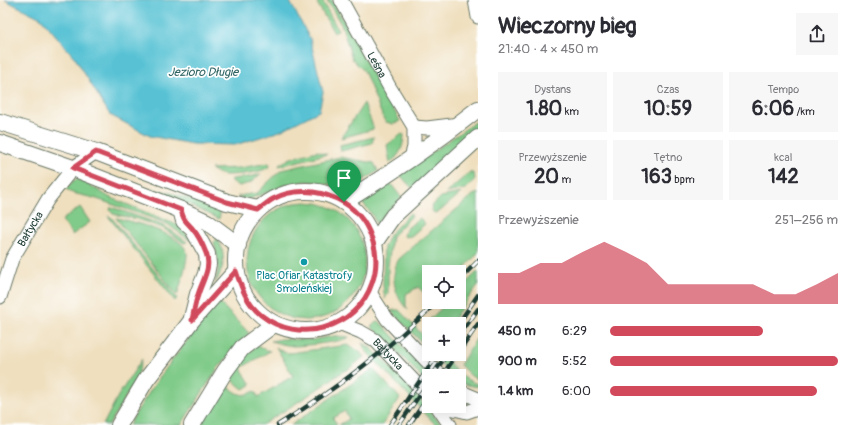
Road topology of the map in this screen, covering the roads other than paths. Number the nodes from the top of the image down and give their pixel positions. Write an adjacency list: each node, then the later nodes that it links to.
1 (341, 0): 7 (street, Leśna)
2 (475, 0): 3 (street)
3 (478, 17)
4 (478, 109): 6 (main road)
5 (0, 122): 10 (main road)
6 (460, 124): 7 (street); 11 (main road)
7 (414, 128): 11 (street)
8 (478, 138): 16 (main road)
9 (0, 143): 12 (main road)
10 (96, 152): 12 (street, Bałtycka); 15 (main road)
11 (411, 158): 13 (main road)
12 (73, 168): 14 (main road); 20 (street, Bałtycka)
13 (344, 202): 15 (main road); 16 (main road)
14 (181, 210): 17 (main road); 21 (main road)
15 (258, 210): 17 (main road)
16 (374, 243): 19 (main road)
17 (238, 245): 18 (main road)
18 (236, 271): 21 (main road); 23 (main road)
19 (369, 291): 22 (main road); 24 (street)
20 (0, 297)
21 (192, 320): 31 (main road)
22 (339, 323): 23 (main road); 25 (street, Bałtycka)
23 (274, 324): 32 (main road)
24 (434, 369)
25 (422, 390)
26 (466, 394): 27 (street)
27 (478, 399)
28 (478, 408): 29 (street)
29 (466, 412)
30 (442, 413): 33 (street)
31 (119, 425)
32 (192, 425)
33 (450, 425)

